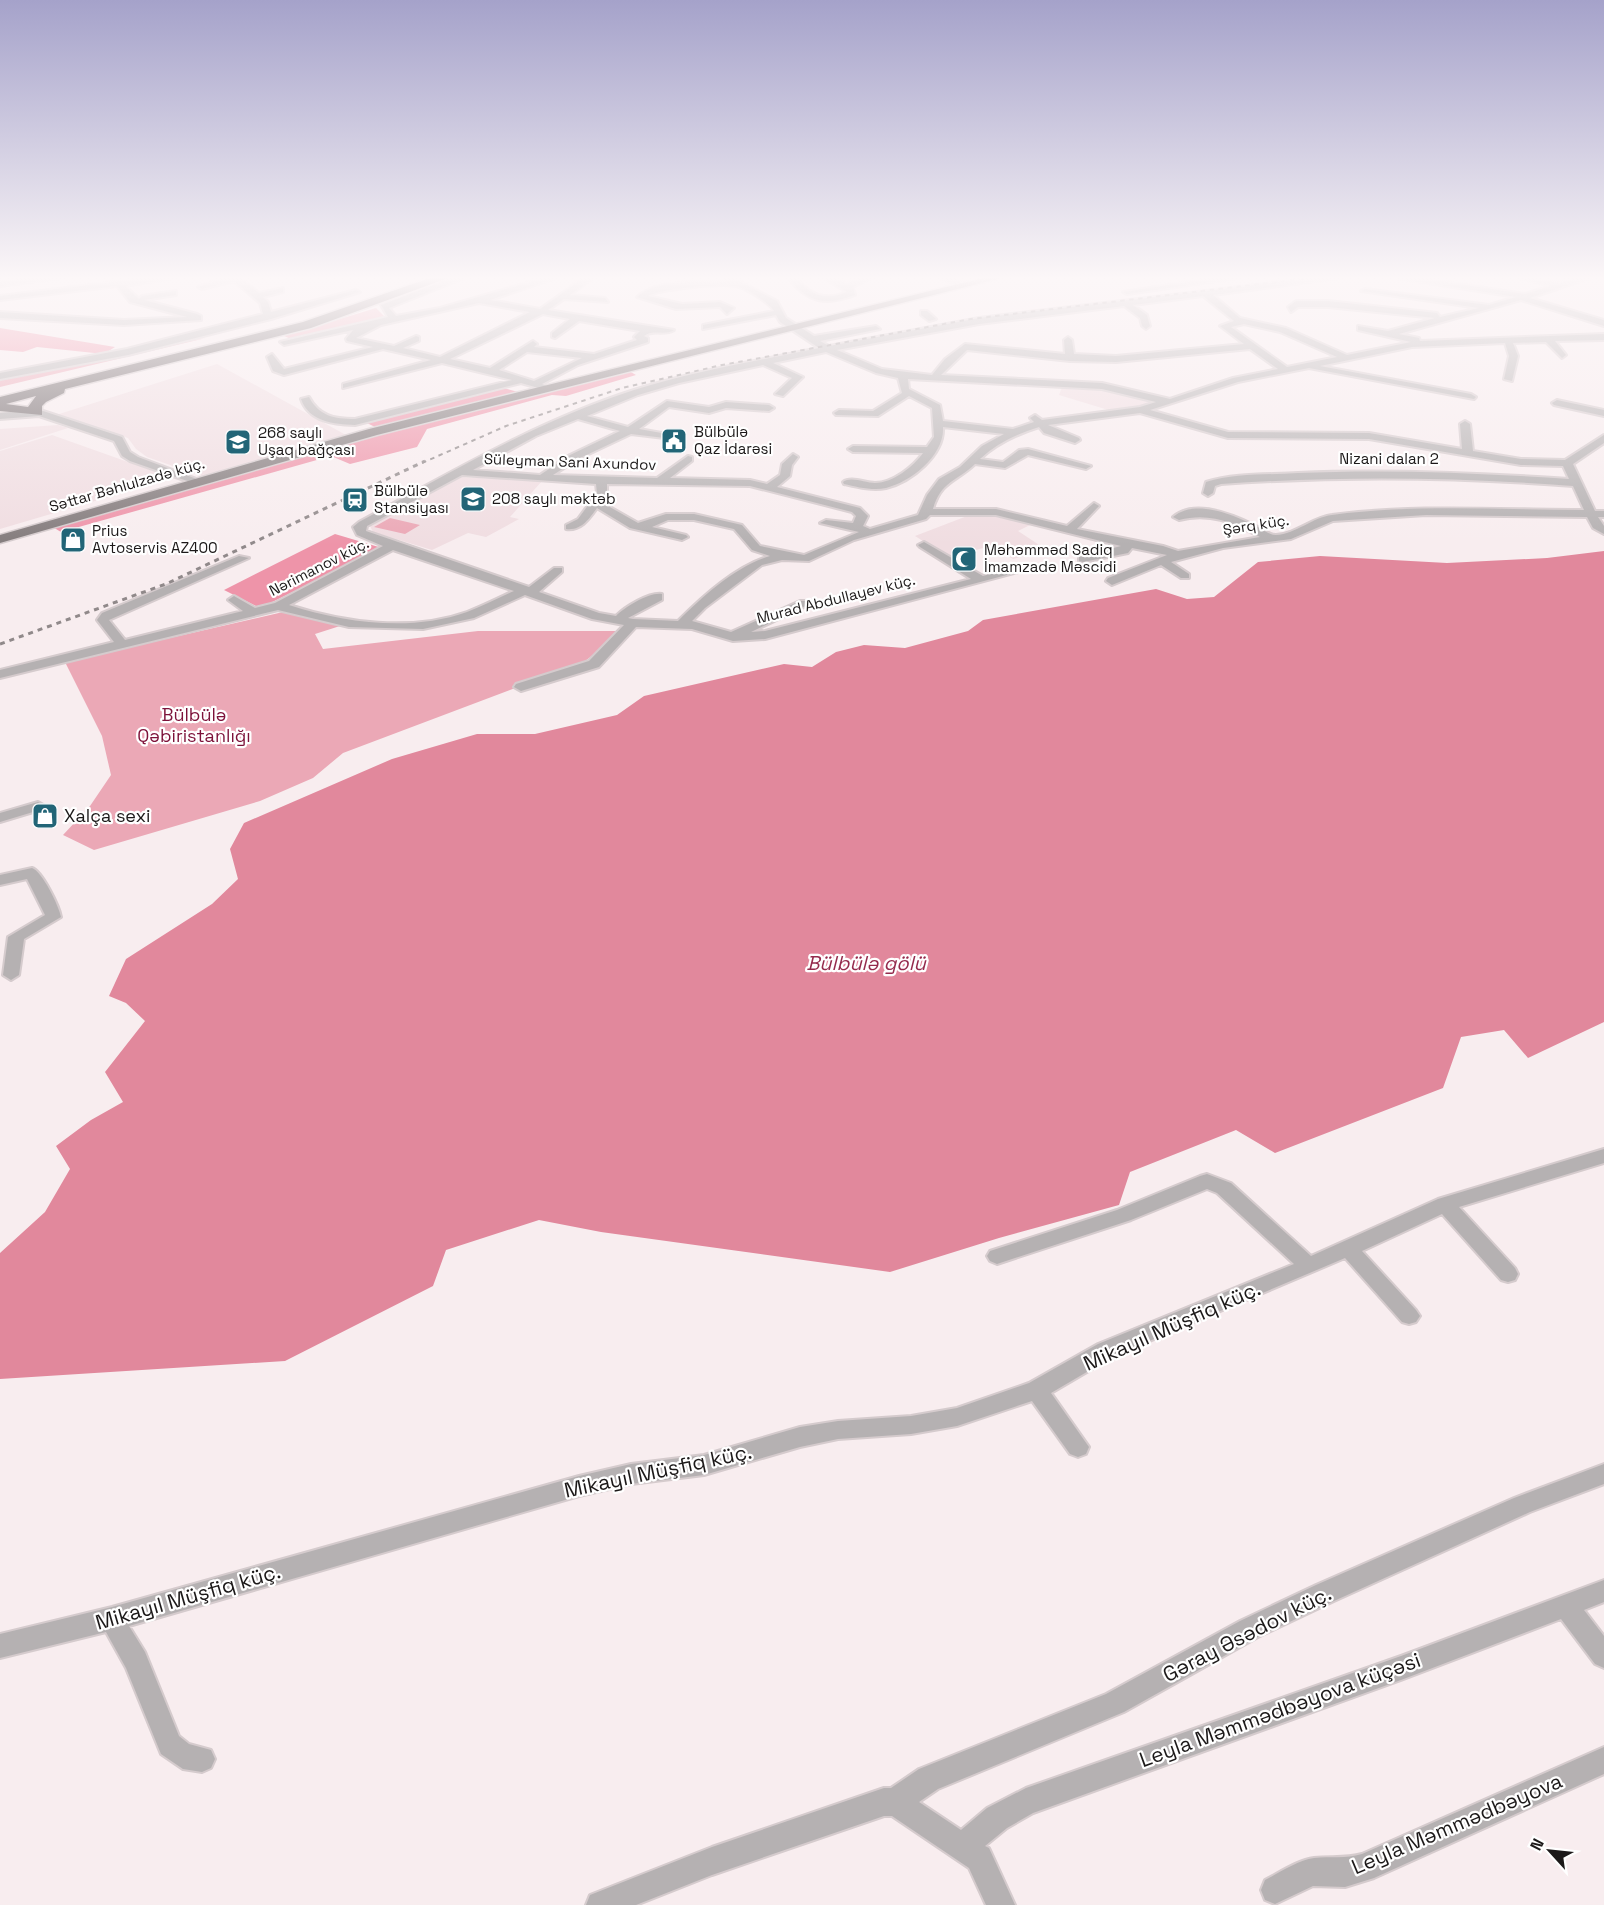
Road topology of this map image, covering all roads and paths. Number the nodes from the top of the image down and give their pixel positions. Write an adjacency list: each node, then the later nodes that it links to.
1 (49, 367): 22 (street)
2 (104, 367): 29 (highway)
3 (140, 367): 21 (highway)
4 (276, 367): 5 (street)
5 (304, 367)
6 (422, 367): 27 (street)
7 (473, 367): 20 (street)
8 (498, 367): 20 (street)
9 (569, 367): 28 (street)
10 (623, 367): 28 (main road, Səttar Bəhlulzadə küç.)
11 (741, 367): 44 (street, Nərimanov küç.)
12 (774, 367): 31 (street)
13 (869, 367): 23 (street)
14 (943, 367): 24 (street)
15 (1281, 367): 19 (street)
16 (1293, 367): 19 (street)
17 (1317, 367): 32 (street)
18 (1511, 367): 26 (street)
19 (1284, 369): 35 (street)
20 (492, 371): 25 (street)
21 (112, 374): 34 (highway); 40 (highway)
22 (0, 376)
23 (903, 376): 24 (street); 30 (street)
24 (936, 376): 35 (street)
25 (525, 379): 28 (street); 46 (street)
26 (1509, 379)
27 (346, 386)
28 (541, 386): 50 (main road, Səttar Bəhlulzadə küç.)
29 (0, 392)
30 (908, 393): 41 (street); 47 (street)
31 (780, 394)
32 (1472, 397)
33 (306, 399): 46 (street)
34 (0, 401)
35 (1165, 402): 39 (street)
36 (1557, 404): 42 (street)
37 (0, 407): 40 (highway)
38 (770, 408): 49 (street)
39 (1141, 410): 45 (street); 57 (street)
40 (38, 412): 43 (street); 69 (street)
41 (839, 413)
42 (1604, 413)
43 (0, 416)
44 (577, 416): 49 (street); 64 (street, Nərimanov küç.)
45 (1038, 420): 51 (street); 53 (street)
46 (355, 422): 50 (street)
47 (940, 424): 51 (street); 56 (street)
48 (1465, 424): 57 (street)
49 (629, 431): 52 (street); 66 (street)
50 (373, 432): 69 (main road, Səttar Bəhlulzadə küç.)
51 (1014, 432): 60 (street)
52 (669, 437)
53 (1075, 440)
54 (1602, 441): 61 (street)
55 (853, 449): 56 (street)
56 (929, 450): 63 (street)
57 (1468, 453): 61 (street)
58 (793, 457): 72 (street)
59 (688, 459): 67 (street)
60 (972, 461): 62 (street); 65 (street)
61 (1567, 463): 71 (street)
62 (1086, 466)
63 (919, 468): 65 (street); 70 (street)
64 (460, 472): 66 (street, Süleyman Sani Axundov); 91 (street, Nərimanov küç.)
65 (941, 473): 76 (street)
66 (540, 479): 68 (street, Süleyman Sani Axundov)
67 (661, 480): 68 (street, Süleyman Sani Axundov); 72 (street, Süleyman Sani Axundov)
68 (601, 481): 74 (street)
69 (197, 482): 88 (main road, Səttar Bəhlulzadə küç.)
70 (848, 482)
71 (1577, 483): 73 (street, Nizani dalan 2); 77 (street)
72 (770, 487): 82 (street, Süleyman Sani Axundov)
73 (1208, 493)
74 (594, 503): 81 (street); 83 (street)
75 (1094, 506): 85 (street)
76 (927, 512): 85 (street, Şərq küç.); 86 (street)
77 (1592, 513): 78 (street, Şərq küç.); 84 (street); 89 (street, Şərq küç.)
78 (1604, 514)
79 (1179, 517): 89 (street)
80 (826, 523): 82 (street)
81 (570, 527)
82 (857, 527): 86 (street)
83 (641, 528): 87 (street); 94 (street)
84 (1600, 528)
85 (1070, 530): 90 (street, Şərq küç.)
86 (869, 532): 94 (street)
87 (682, 537)
88 (0, 539)
89 (1273, 540): 93 (street, Şərq küç.)
90 (1128, 544): 93 (street, Şərq küç.); 96 (street)
91 (392, 546): 103 (street, Murad Abdullayev küç.); 107 (street, Nərimanov küç.)
92 (924, 546): 101 (street)
93 (1177, 555): 97 (street)
94 (782, 556): 111 (street)
95 (243, 558): 113 (street)
96 (1083, 559)
97 (1162, 561): 100 (street); 102 (street)
98 (558, 570): 103 (street)
99 (1012, 572): 101 (street, Murad Abdullayev küç.)
100 (1185, 576)
101 (981, 580): 112 (street, Murad Abdullayev küç.)
102 (1112, 581)
103 (528, 591): 107 (street); 109 (street, Murad Abdullayev küç.)
104 (658, 597): 109 (street)
105 (234, 600): 108 (street)
106 (804, 604): 112 (street)
107 (279, 606): 108 (street, Nərimanov küç.)
108 (254, 613): 113 (street, Nərimanov küç.)
109 (618, 621): 110 (street, Murad Abdullayev küç.)
110 (633, 622): 111 (street, Murad Abdullayev küç.); 115 (street)
111 (683, 623): 112 (street, Murad Abdullayev küç.)
112 (733, 637)
113 (123, 645): 114 (street, Nərimanov küç.)
114 (0, 674)
115 (521, 687)
116 (38, 806): 117 (street)
117 (0, 818)
118 (0, 880): 119 (street)
119 (11, 975)
120 (1604, 1156): 121 (street, Mikayıl Müşfiq küç.)
121 (1445, 1204): 122 (street, Mikayıl Müşfiq küç.); 125 (street)
122 (1348, 1249): 124 (street, Mikayıl Müşfiq küç.); 126 (street)
123 (997, 1256): 124 (street)
124 (1309, 1266): 127 (street, Mikayıl Müşfiq küç.)
125 (1508, 1274)
126 (1409, 1316)
127 (1037, 1390): 128 (street); 132 (street, Mikayıl Müşfiq küç.)
128 (1078, 1447)
129 (1604, 1474): 137 (street, Gəray Əsədov küç.)
130 (1604, 1591): 131 (street, Leyla Məmmədbəyova küçəsi)
131 (1565, 1605): 134 (street); 138 (street, Leyla Məmmədbəyova küçəsi)
132 (112, 1619): 133 (street, Mikayıl Müşfiq küç.); 135 (street)
133 (0, 1646)
134 (1604, 1656)
135 (202, 1759)
136 (1604, 1760): 139 (street, Leyla Məmmədbəyova)
137 (895, 1802): 138 (street); 140 (street)
138 (964, 1845): 141 (street)
139 (1275, 1890)
140 (600, 1905)
141 (1001, 1905)

